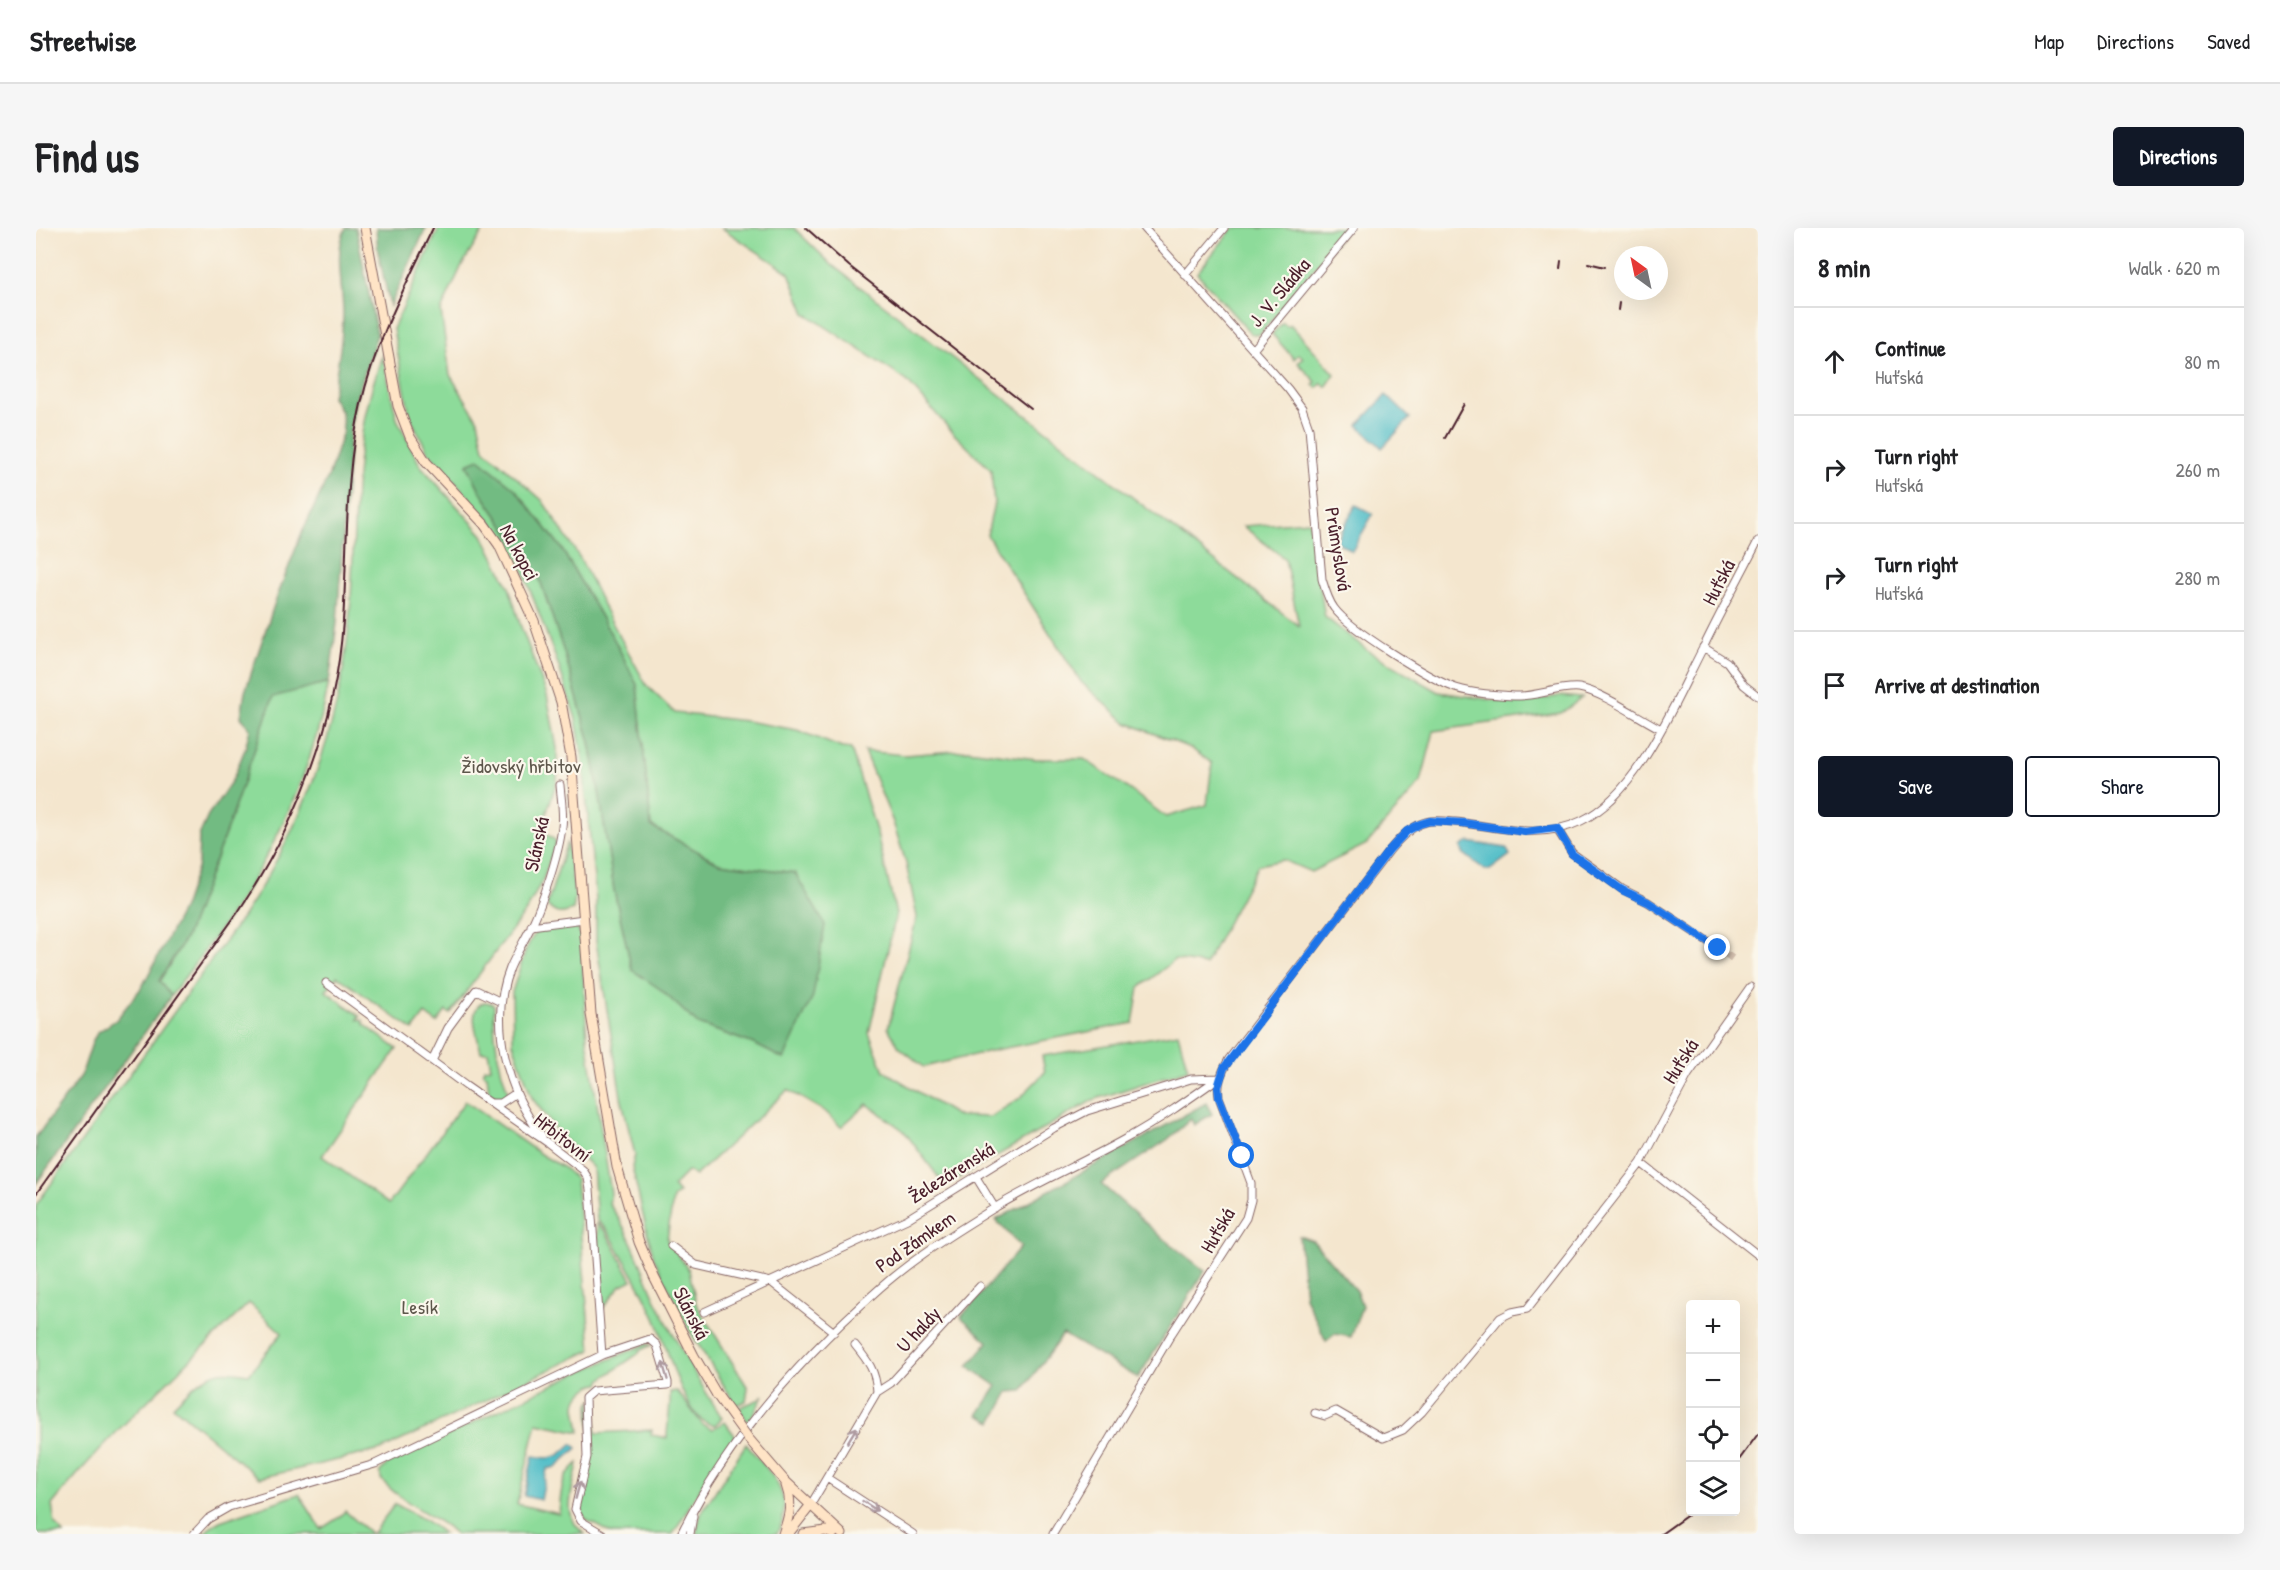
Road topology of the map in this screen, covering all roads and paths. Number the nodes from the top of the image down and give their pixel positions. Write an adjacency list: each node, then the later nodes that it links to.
1 (365, 228): 13 (main road, Na kopci)
2 (1144, 228): 5 (street, Průmyslová)
3 (1224, 228): 5 (street)
4 (1354, 228): 6 (street, J. V. Sládka)
5 (1185, 275): 6 (street, Průmyslová)
6 (1253, 350): 10 (street, Průmyslová)
7 (1758, 541): 8 (street, Huťská)
8 (1703, 647): 9 (street); 10 (street, Huťská)
9 (1758, 696)
10 (1660, 729): 12 (street, Huťská)
11 (560, 785): 14 (street, Slánská)
12 (1557, 828): 15 (street); 20 (street, Huťská)
13 (584, 919): 14 (street); 38 (main road, Slánská, bridge)
14 (531, 926): 18 (street, Slánská)
15 (1718, 948)
16 (326, 983): 19 (street, Hřbitovní)
17 (1750, 987): 24 (street, Huťská)
18 (501, 1002): 19 (street); 21 (street, Slánská)
19 (432, 1061): 22 (street, Hřbitovní)
20 (1220, 1077): 25 (street, Železárenská); 26 (street, Pod Zámkem); 50 (street, Huťská)
21 (516, 1093): 22 (street); 23 (street, Slánská)
22 (491, 1103): 23 (street, Hřbitovní)
23 (548, 1143): 34 (street, Hřbitovní)
24 (1641, 1163): 28 (street); 36 (street, Huťská)
25 (976, 1177): 26 (street); 29 (street, Železárenská)
26 (995, 1208): 32 (street, Pod Zámkem)
27 (671, 1246): 29 (street, Slánská)
28 (1758, 1255)
29 (771, 1282): 31 (street, Železárenská); 32 (street, Slánská)
30 (980, 1286): 35 (street, U haldy)
31 (704, 1312)
32 (834, 1332): 40 (street, Pod Zámkem)
33 (855, 1345): 35 (street)
34 (602, 1355): 41 (street); 42 (street, one-way to 34)
35 (877, 1392): 37 (street, one-way to 35)
36 (1315, 1413)
37 (827, 1478): 39 (street); 49 (street, one-way to 49)
38 (784, 1480): 39 (main road, Slánská); 45 (main road)
39 (810, 1506): 45 (main road); 48 (main road, Slánská)
40 (694, 1509): 43 (street, Pod Zámkem); 44 (street, Pod Zámkem)
41 (194, 1534)
42 (603, 1534)
43 (681, 1534)
44 (690, 1534)
45 (786, 1534)
46 (803, 1534): 47 (main road)
47 (833, 1534)
48 (842, 1534)
49 (913, 1534)
50 (1053, 1534)

